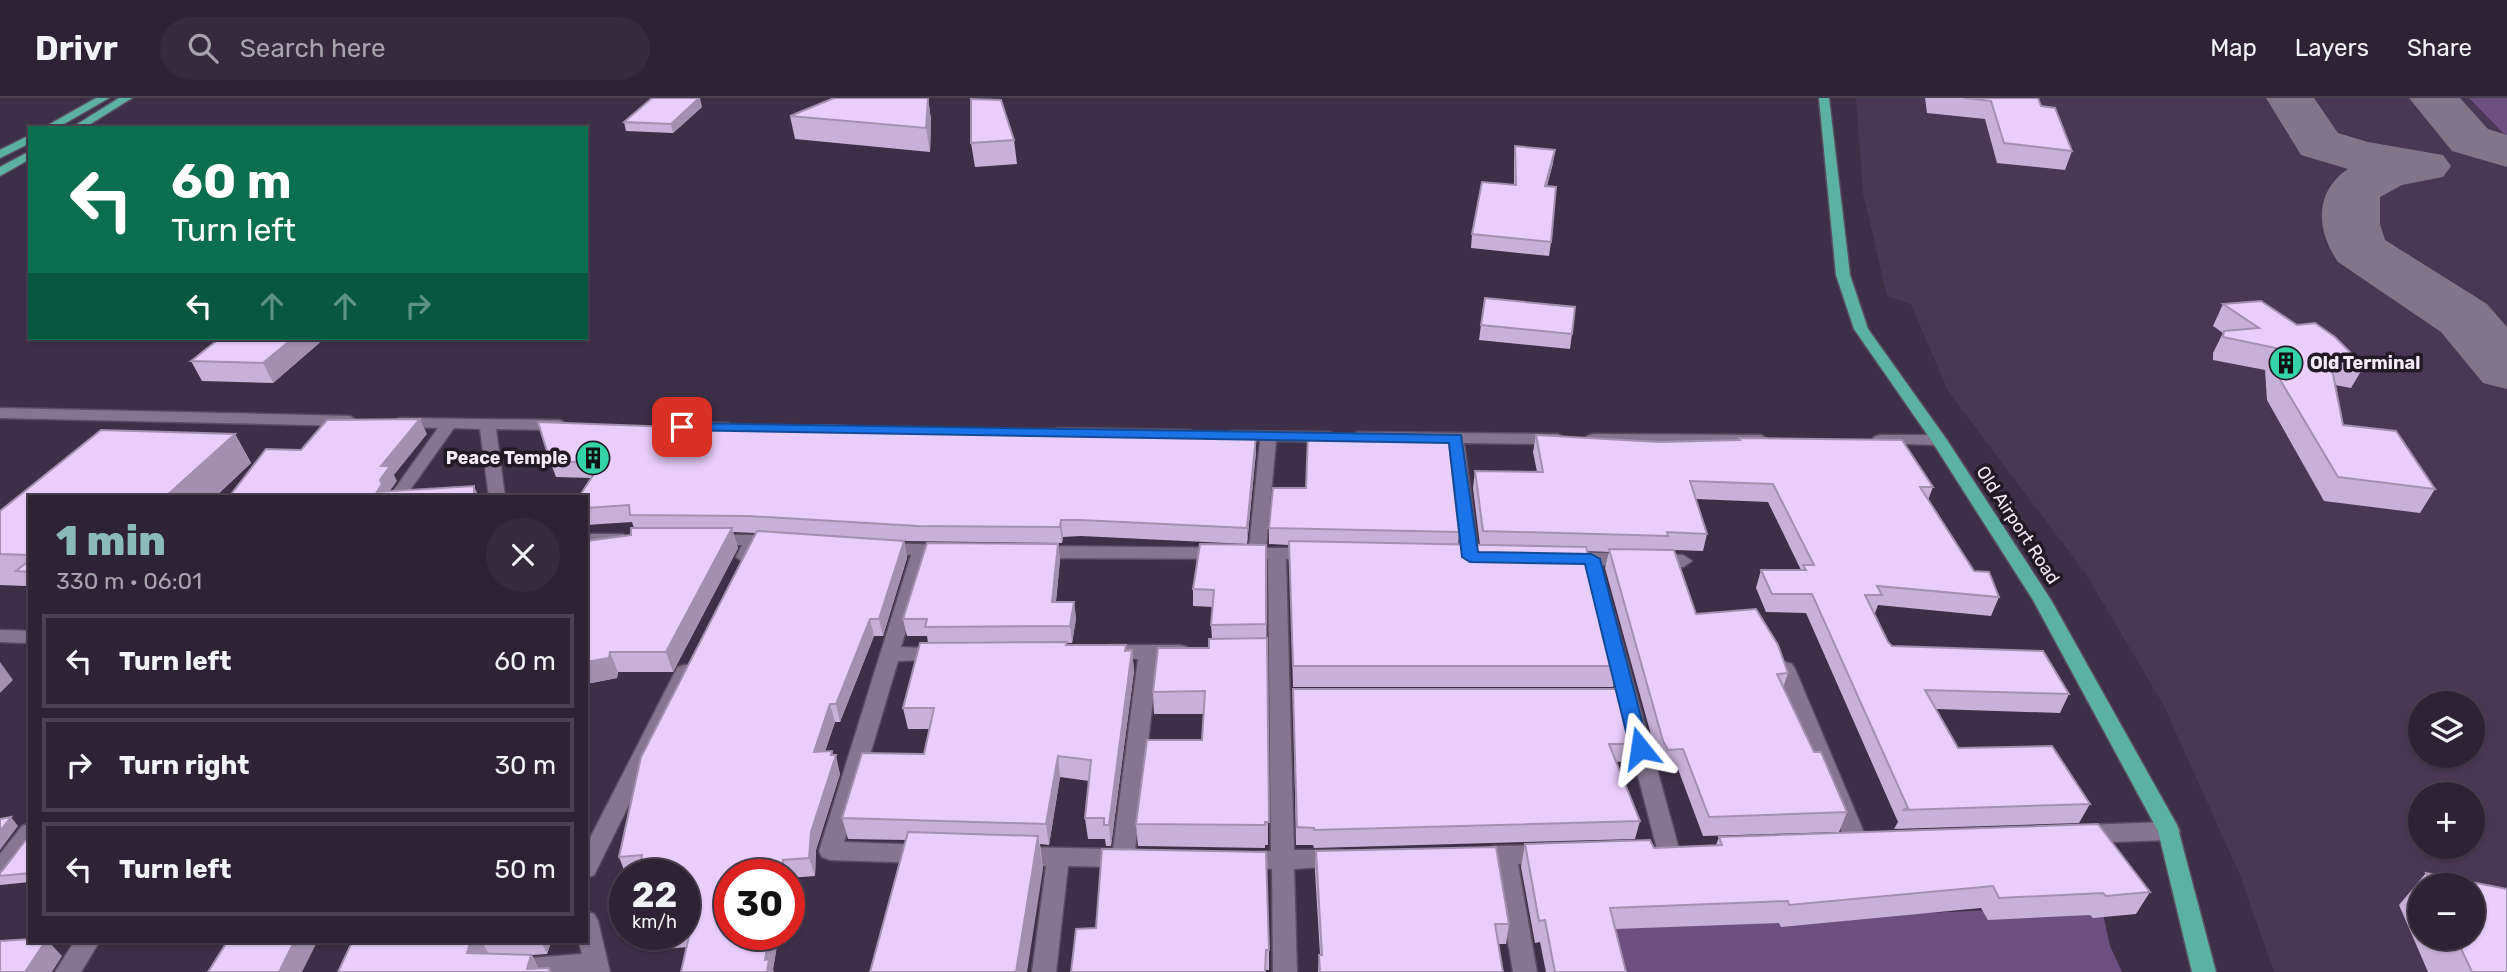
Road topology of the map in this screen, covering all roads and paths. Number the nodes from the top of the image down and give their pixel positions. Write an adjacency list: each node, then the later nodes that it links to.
1 (104, 98): 4 (main road)
2 (127, 98): 5 (main road)
3 (1824, 98): 23 (main road, Old Airport Road)
4 (52, 126)
5 (79, 126)
6 (28, 139): 7 (main road)
7 (0, 156)
8 (28, 156): 9 (main road)
9 (0, 172)
10 (0, 412): 11 (street)
11 (129, 416): 12 (street); 18 (street)
12 (449, 424): 13 (street); 24 (street)
13 (486, 424): 14 (street); 25 (street)
14 (570, 425)
15 (654, 427): 16 (street)
16 (752, 428)
17 (1045, 433): 19 (street)
18 (108, 434)
19 (1268, 436): 20 (street); 33 (street)
20 (1456, 439): 21 (street); 35 (street)
21 (1774, 440)
22 (1856, 440): 23 (street)
23 (1939, 440): 51 (main road, Old Airport Road)
24 (398, 495)
25 (497, 495)
26 (588, 539): 27 (street)
27 (638, 540)
28 (690, 540): 39 (street)
29 (865, 548): 30 (street)
30 (921, 551): 31 (street); 48 (street)
31 (961, 551)
32 (1015, 552): 33 (street)
33 (1267, 553): 34 (street); 44 (street)
34 (1332, 554)
35 (1470, 557)
36 (1551, 558): 37 (street)
37 (1591, 559): 38 (street); 58 (street)
38 (1683, 561)
39 (735, 577)
40 (0, 636): 41 (street)
41 (28, 637)
42 (696, 651): 71 (street)
43 (1253, 651): 44 (street)
44 (1279, 651): 70 (street)
45 (1149, 652): 46 (street); 47 (street); 66 (street)
46 (1201, 652)
47 (1095, 653)
48 (889, 654): 49 (street); 61 (street)
49 (958, 654)
50 (1785, 668): 55 (street)
51 (2169, 831): 53 (street); 81 (main road, Old Airport Road)
52 (28, 835): 72 (street)
53 (2060, 835)
54 (1884, 841): 55 (street)
55 (1857, 842): 56 (street)
56 (1830, 843)
57 (1695, 848): 58 (street)
58 (1668, 849): 59 (street)
59 (1640, 850)
60 (1573, 853): 63 (street)
61 (951, 854)
62 (991, 855): 65 (street)
63 (1504, 855): 64 (street); 80 (street)
64 (1477, 856)
65 (1058, 857): 66 (street); 78 (street)
66 (1123, 858): 67 (street)
67 (1150, 858)
68 (1367, 858): 70 (street)
69 (1217, 859): 70 (street)
70 (1285, 860): 79 (street)
71 (588, 865)
72 (0, 871)
73 (588, 930): 75 (street)
74 (86, 943): 76 (street)
75 (597, 968): 77 (street)
76 (67, 972)
77 (493, 972)
78 (1044, 972)
79 (1285, 972)
80 (1525, 972)
81 (2204, 972)

